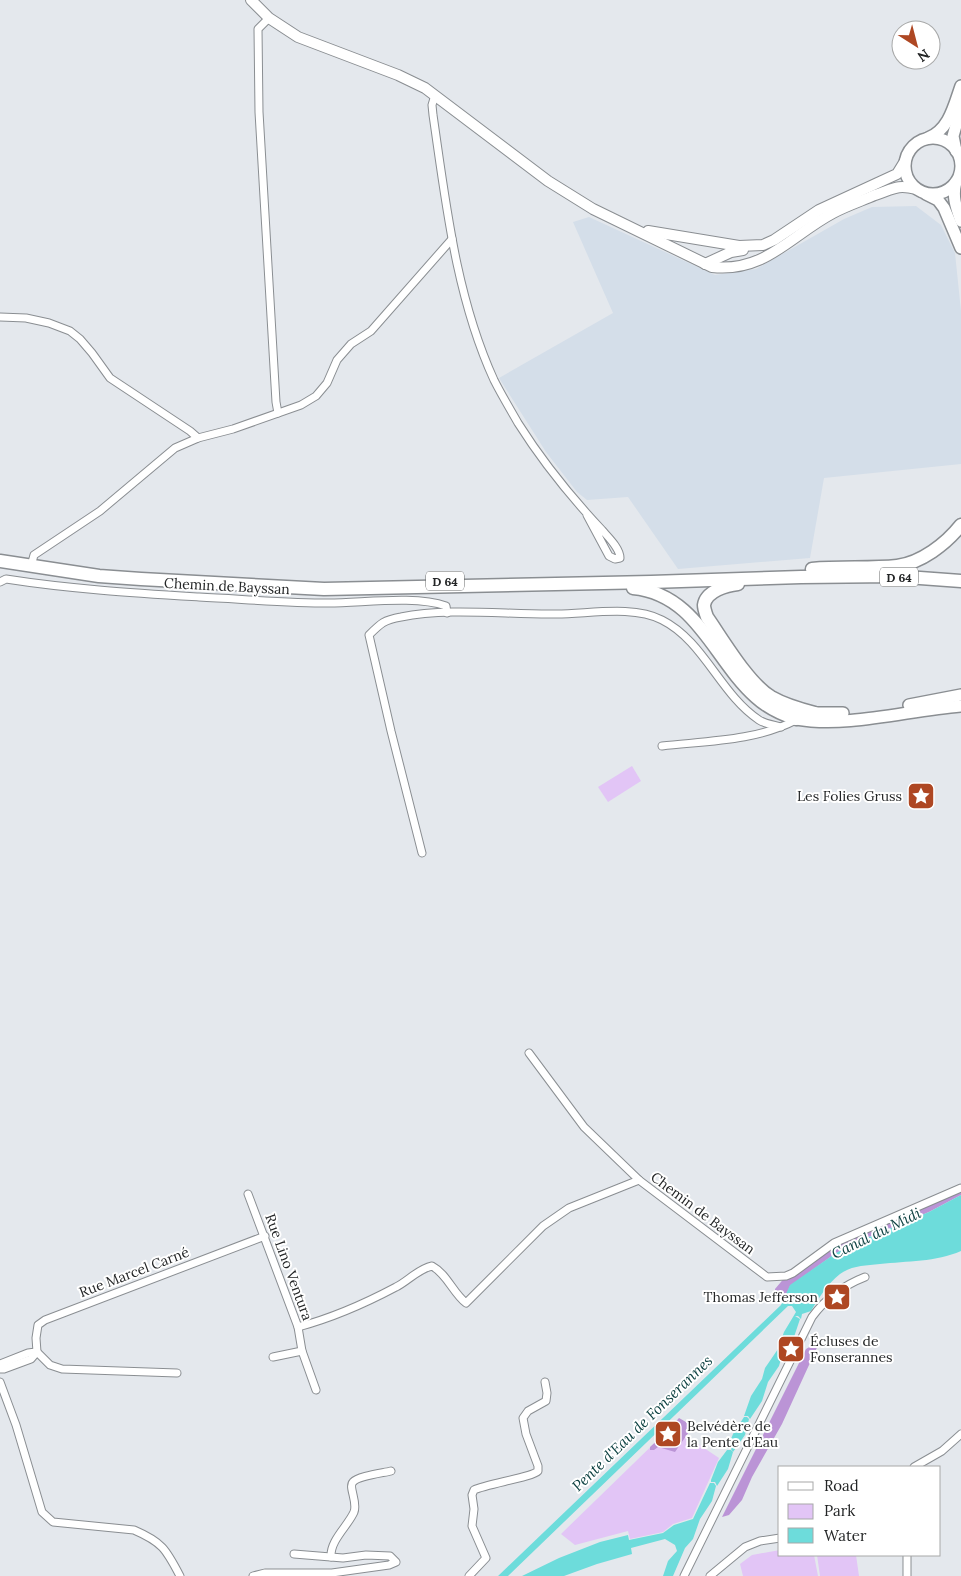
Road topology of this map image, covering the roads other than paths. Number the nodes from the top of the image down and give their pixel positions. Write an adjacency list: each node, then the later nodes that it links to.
1 (251, 0): 2 (street)
2 (269, 18): 4 (street); 18 (street)
3 (961, 86): 6 (main road)
4 (435, 95): 12 (street); 13 (street)
5 (961, 108): 7 (main road)
6 (924, 140): 7 (main road); 8 (main road)
7 (959, 155): 9 (main road)
8 (905, 161): 10 (main road); 14 (street)
9 (959, 176): 10 (main road); 11 (main road)
10 (920, 191): 15 (main road); 16 (street)
11 (961, 221)
12 (634, 229): 14 (street); 16 (street)
13 (452, 239): 18 (street); 20 (street)
14 (763, 245): 16 (street)
15 (961, 248)
16 (706, 264)
17 (0, 317): 19 (street)
18 (278, 413): 19 (street)
19 (198, 438): 23 (street)
20 (588, 515): 20 (street)
21 (961, 525): 24 (highway)
22 (0, 561): 23 (highway, D 64)
23 (31, 566): 30 (highway, D 64)
24 (798, 570): 26 (highway, D 64); 30 (highway, D 64)
25 (837, 576): 27 (highway, D 64); 29 (highway, D 64); 34 (highway)
26 (961, 576)
27 (961, 581)
28 (0, 582): 31 (street, Chemin de Bayssan)
29 (535, 585): 30 (highway, D 64); 36 (highway)
30 (267, 586)
31 (447, 613): 37 (street); 39 (street)
32 (961, 695): 35 (main road)
33 (961, 706): 36 (main road)
34 (791, 707): 35 (highway); 36 (street)
35 (815, 713): 36 (street)
36 (796, 719): 37 (street)
37 (781, 727): 38 (street)
38 (662, 746)
39 (422, 853)
40 (529, 1053): 41 (street)
41 (639, 1180): 42 (street, Chemin de Bayssan); 46 (street, Chemin de Bayssan)
42 (961, 1188)
43 (248, 1194): 44 (street, Rue Lino Ventura)
44 (265, 1236): 46 (street, Rue Lino Ventura); 48 (street, Rue Marcel Carné)
45 (865, 1277): 66 (street)
46 (298, 1327): 47 (street, Rue Lino Ventura)
47 (302, 1351): 49 (street); 55 (street, Rue Lino Ventura)
48 (37, 1352): 50 (street); 51 (street); 52 (street)
49 (273, 1358)
50 (0, 1364)
51 (0, 1369)
52 (177, 1373)
53 (0, 1382): 63 (street)
54 (545, 1382): 65 (street)
55 (316, 1390)
56 (961, 1434): 57 (street)
57 (916, 1466)
58 (391, 1471): 62 (street)
59 (778, 1538): 67 (street)
60 (294, 1554): 62 (street)
61 (907, 1556): 68 (street)
62 (331, 1557): 64 (street)
63 (180, 1576)
64 (253, 1576)
65 (469, 1576)
66 (684, 1576)
67 (710, 1576)
68 (906, 1576)

